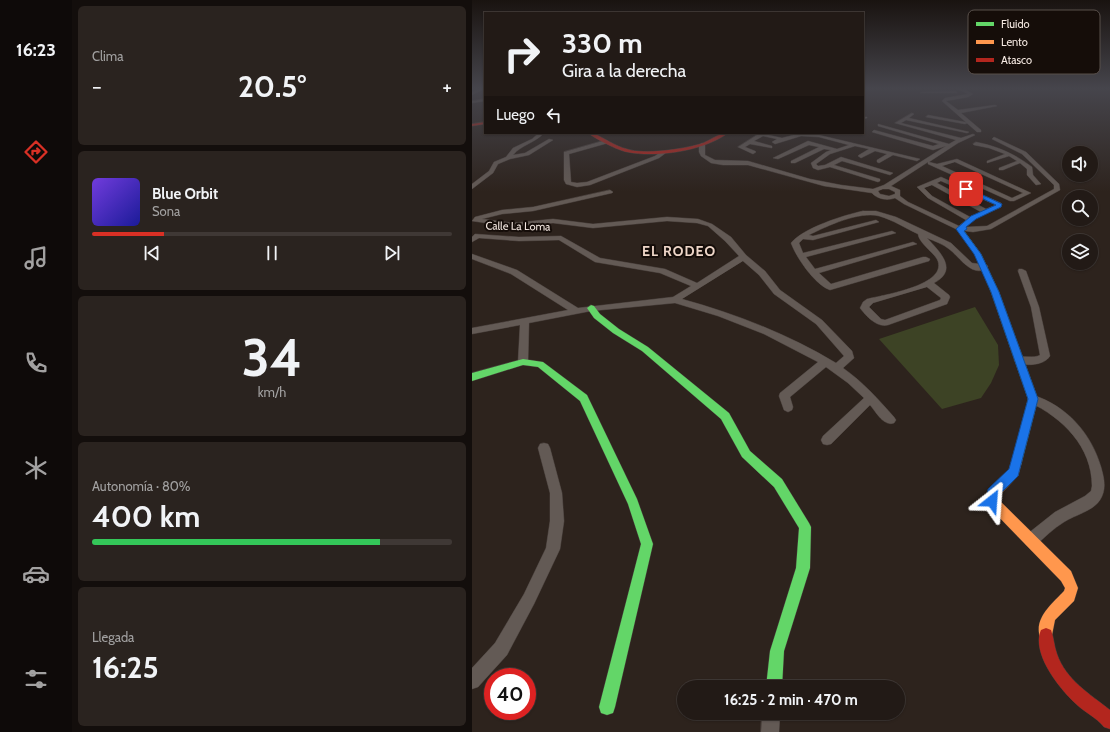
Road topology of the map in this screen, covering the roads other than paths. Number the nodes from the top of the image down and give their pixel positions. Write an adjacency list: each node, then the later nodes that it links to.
1 (483, 123): 6 (street)
2 (898, 123): 18 (street)
3 (925, 123): 15 (street)
4 (965, 123): 15 (street)
5 (972, 123): 9 (street)
6 (472, 124)
7 (880, 125): 25 (street)
8 (874, 131): 25 (street)
9 (979, 131): 15 (street); 37 (street)
10 (541, 134): 35 (street)
11 (592, 134): 19 (street)
12 (724, 134): 24 (street)
13 (795, 134): 16 (street)
14 (805, 134): 22 (street)
15 (974, 136): 18 (street); 42 (street)
16 (782, 139): 20 (street); 21 (street)
17 (551, 140): 35 (street)
18 (962, 140): 25 (street)
19 (606, 142): 30 (street); 30 (street)
20 (750, 142): 26 (street); 31 (street)
21 (775, 142)
22 (855, 144): 28 (street); 29 (street)
23 (976, 144): 33 (street)
24 (702, 145): 30 (street); 53 (street)
25 (948, 145): 45 (street)
26 (770, 147)
27 (824, 147): 29 (street); 36 (street); 39 (street)
28 (874, 149): 32 (street); 34 (street)
29 (836, 150): 43 (street)
30 (664, 152)
31 (753, 152)
32 (892, 153): 38 (street); 45 (street)
33 (1008, 154): 40 (street); 41 (street)
34 (861, 156)
35 (508, 158): 51 (street)
36 (776, 158)
37 (1032, 160): 41 (street); 60 (street)
38 (879, 161)
39 (793, 162)
40 (989, 162)
41 (1022, 162): 46 (street); 50 (street)
42 (930, 164): 44 (street); 55 (street)
43 (829, 165): 47 (street); 48 (street)
44 (938, 166): 44 (street)
45 (914, 169): 52 (street)
46 (1001, 169)
47 (890, 173)
48 (878, 180)
49 (933, 183): 56 (street); 56 (street); 57 (street)
50 (1038, 184)
51 (472, 187)
52 (885, 187): 53 (street); 55 (street)
53 (874, 191): 55 (street)
54 (610, 192): 59 (street)
55 (896, 193): 60 (street)
56 (986, 212): 57 (street)
57 (970, 220): 60 (street)
58 (876, 222): 63 (street)
59 (475, 226): 67 (street); 73 (street, Calle La Loma)
60 (962, 229): 69 (street)
61 (892, 233): 66 (street)
62 (922, 233): 63 (street); 69 (street); 72 (street)
63 (803, 236): 66 (street)
64 (913, 244): 71 (street)
65 (472, 256): 76 (street)
66 (802, 256): 71 (street)
67 (743, 257): 73 (street); 82 (street)
68 (926, 259): 71 (street)
69 (984, 267): 79 (street)
70 (1022, 271): 79 (street)
71 (813, 272)
72 (929, 284): 72 (street)
73 (698, 286): 74 (street)
74 (675, 300): 75 (street); 80 (street)
75 (591, 308): 76 (street); 91 (street)
76 (575, 310): 77 (street)
77 (525, 321): 78 (street); 81 (street)
78 (472, 331)
79 (1020, 360): 85 (street)
80 (826, 361): 82 (street); 86 (street)
81 (523, 362): 83 (street); 93 (street)
82 (836, 368): 84 (street)
83 (472, 377)
84 (870, 399): 87 (street); 88 (street)
85 (1033, 399): 90 (street); 90 (street)
86 (788, 407)
87 (890, 420)
88 (827, 440)
89 (544, 448): 92 (street)
90 (1030, 540): 95 (street)
91 (775, 680)
92 (472, 681)
93 (607, 707)
94 (771, 720): 96 (street)
95 (1110, 721)
96 (770, 732)

